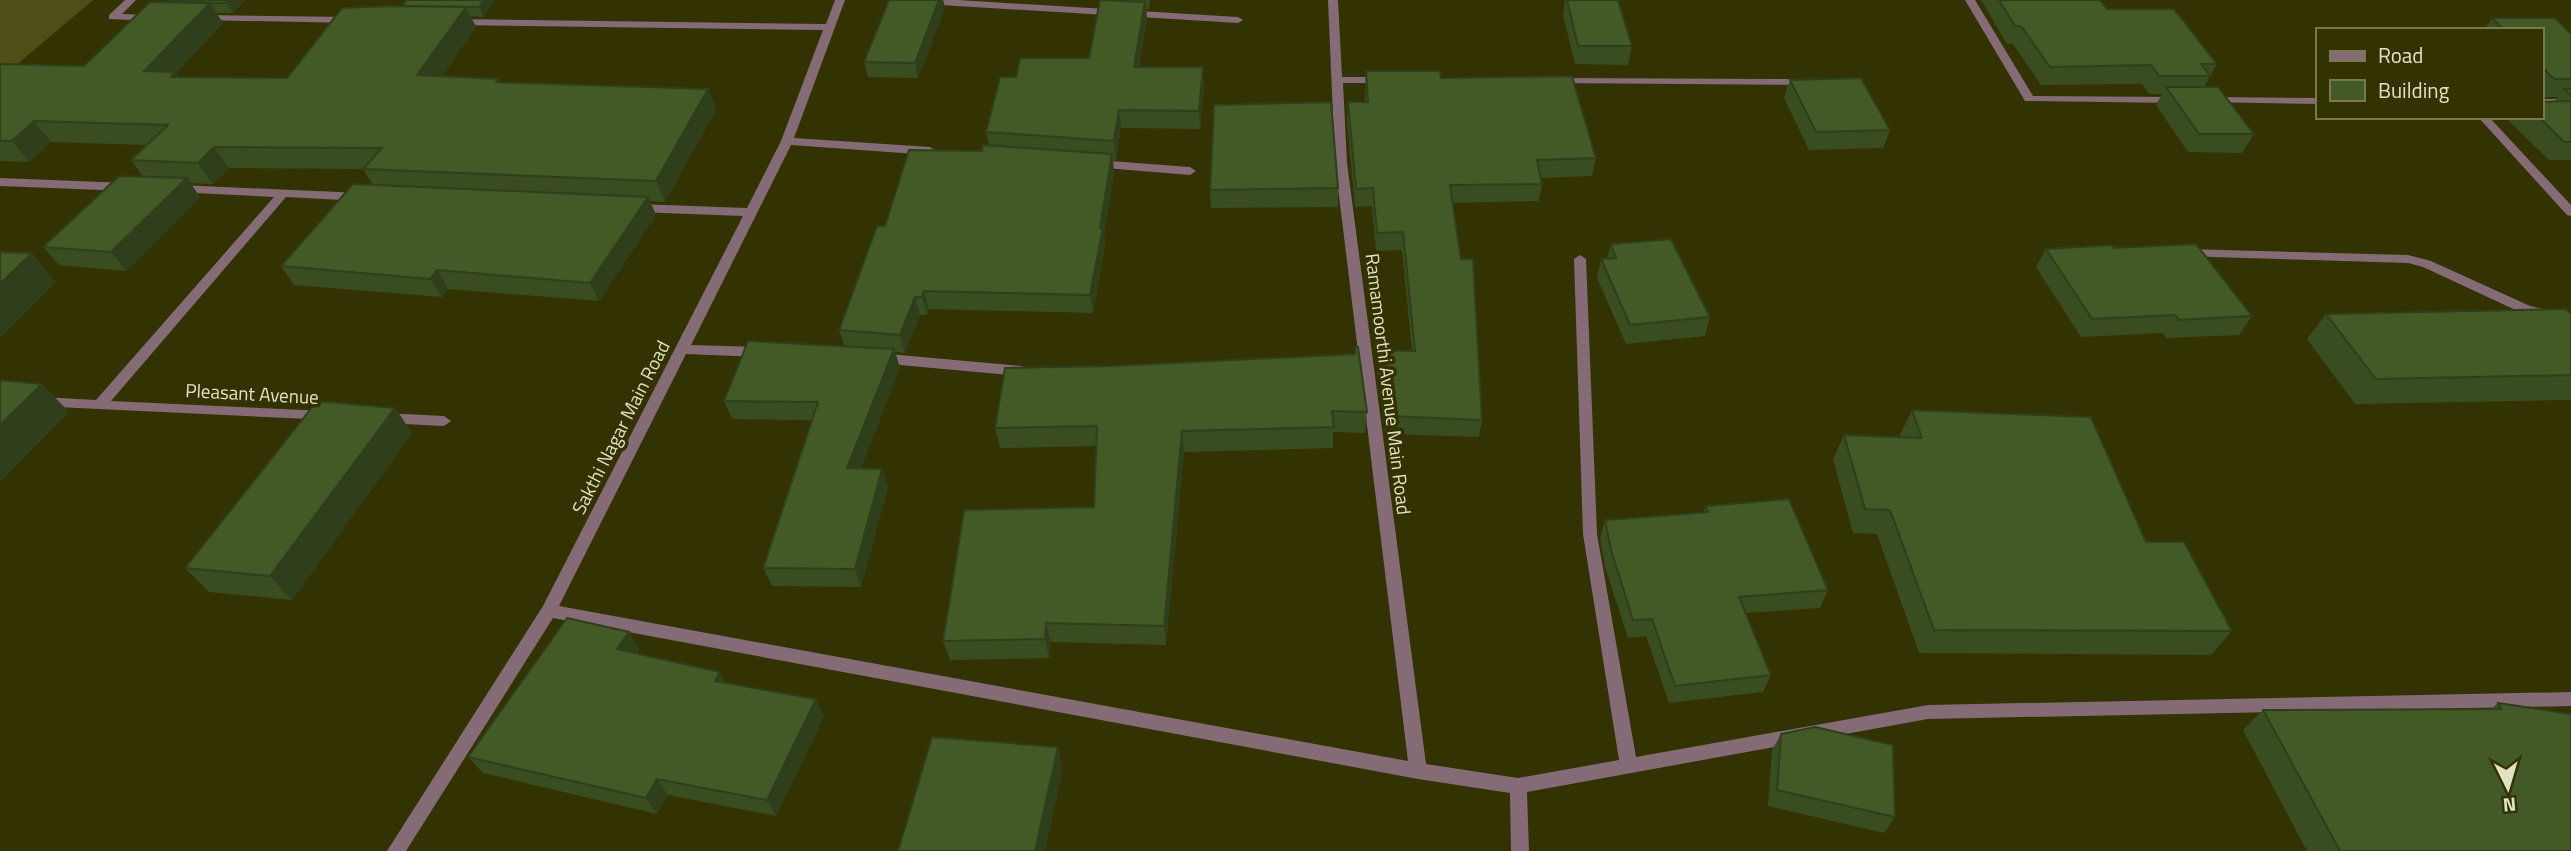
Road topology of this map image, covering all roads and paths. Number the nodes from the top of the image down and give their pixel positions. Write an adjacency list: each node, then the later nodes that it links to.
1 (131, 0): 6 (street)
2 (840, 0): 11 (street, Sakthi Nagar Main Road)
3 (908, 0): 9 (street)
4 (1334, 0): 12 (street, Ramamoorthi Avenue Main Road)
5 (1970, 0): 16 (street)
6 (168, 18)
7 (195, 18): 8 (street)
8 (361, 20)
9 (1238, 20)
10 (443, 22): 11 (street)
11 (829, 27): 20 (street, Sakthi Nagar Main Road)
12 (1337, 80): 13 (street); 47 (street, Ramamoorthi Avenue Main Road)
13 (1392, 80)
14 (1544, 81): 15 (street)
15 (1820, 82)
16 (2316, 101)
17 (2543, 102): 18 (street)
18 (2571, 102)
19 (2485, 119): 31 (street)
20 (787, 141): 21 (street); 30 (street, Sakthi Nagar Main Road)
21 (940, 152)
22 (1079, 163): 23 (street)
23 (1190, 171)
24 (0, 182): 25 (street)
25 (135, 188)
26 (162, 189): 27 (street)
27 (283, 194): 28 (street); 40 (street)
28 (379, 198)
29 (627, 208): 30 (street)
30 (751, 212): 35 (street, Sakthi Nagar Main Road)
31 (2571, 212)
32 (2173, 253): 34 (street)
33 (1580, 259): 46 (street)
34 (2571, 320)
35 (681, 349): 36 (street); 44 (street, Sakthi Nagar Main Road)
36 (774, 352)
37 (867, 357): 38 (street)
38 (1031, 372)
39 (25, 401): 40 (street, Pleasant Avenue)
40 (99, 405): 41 (street, Pleasant Avenue)
41 (334, 416)
42 (375, 418): 43 (street)
43 (444, 421)
44 (550, 611): 47 (street); 49 (street, Sakthi Nagar Main Road)
45 (2571, 699): 46 (street)
46 (1629, 766): 48 (street)
47 (1418, 771): 48 (street)
48 (1518, 786): 50 (street)
49 (396, 851)
50 (1520, 851)

